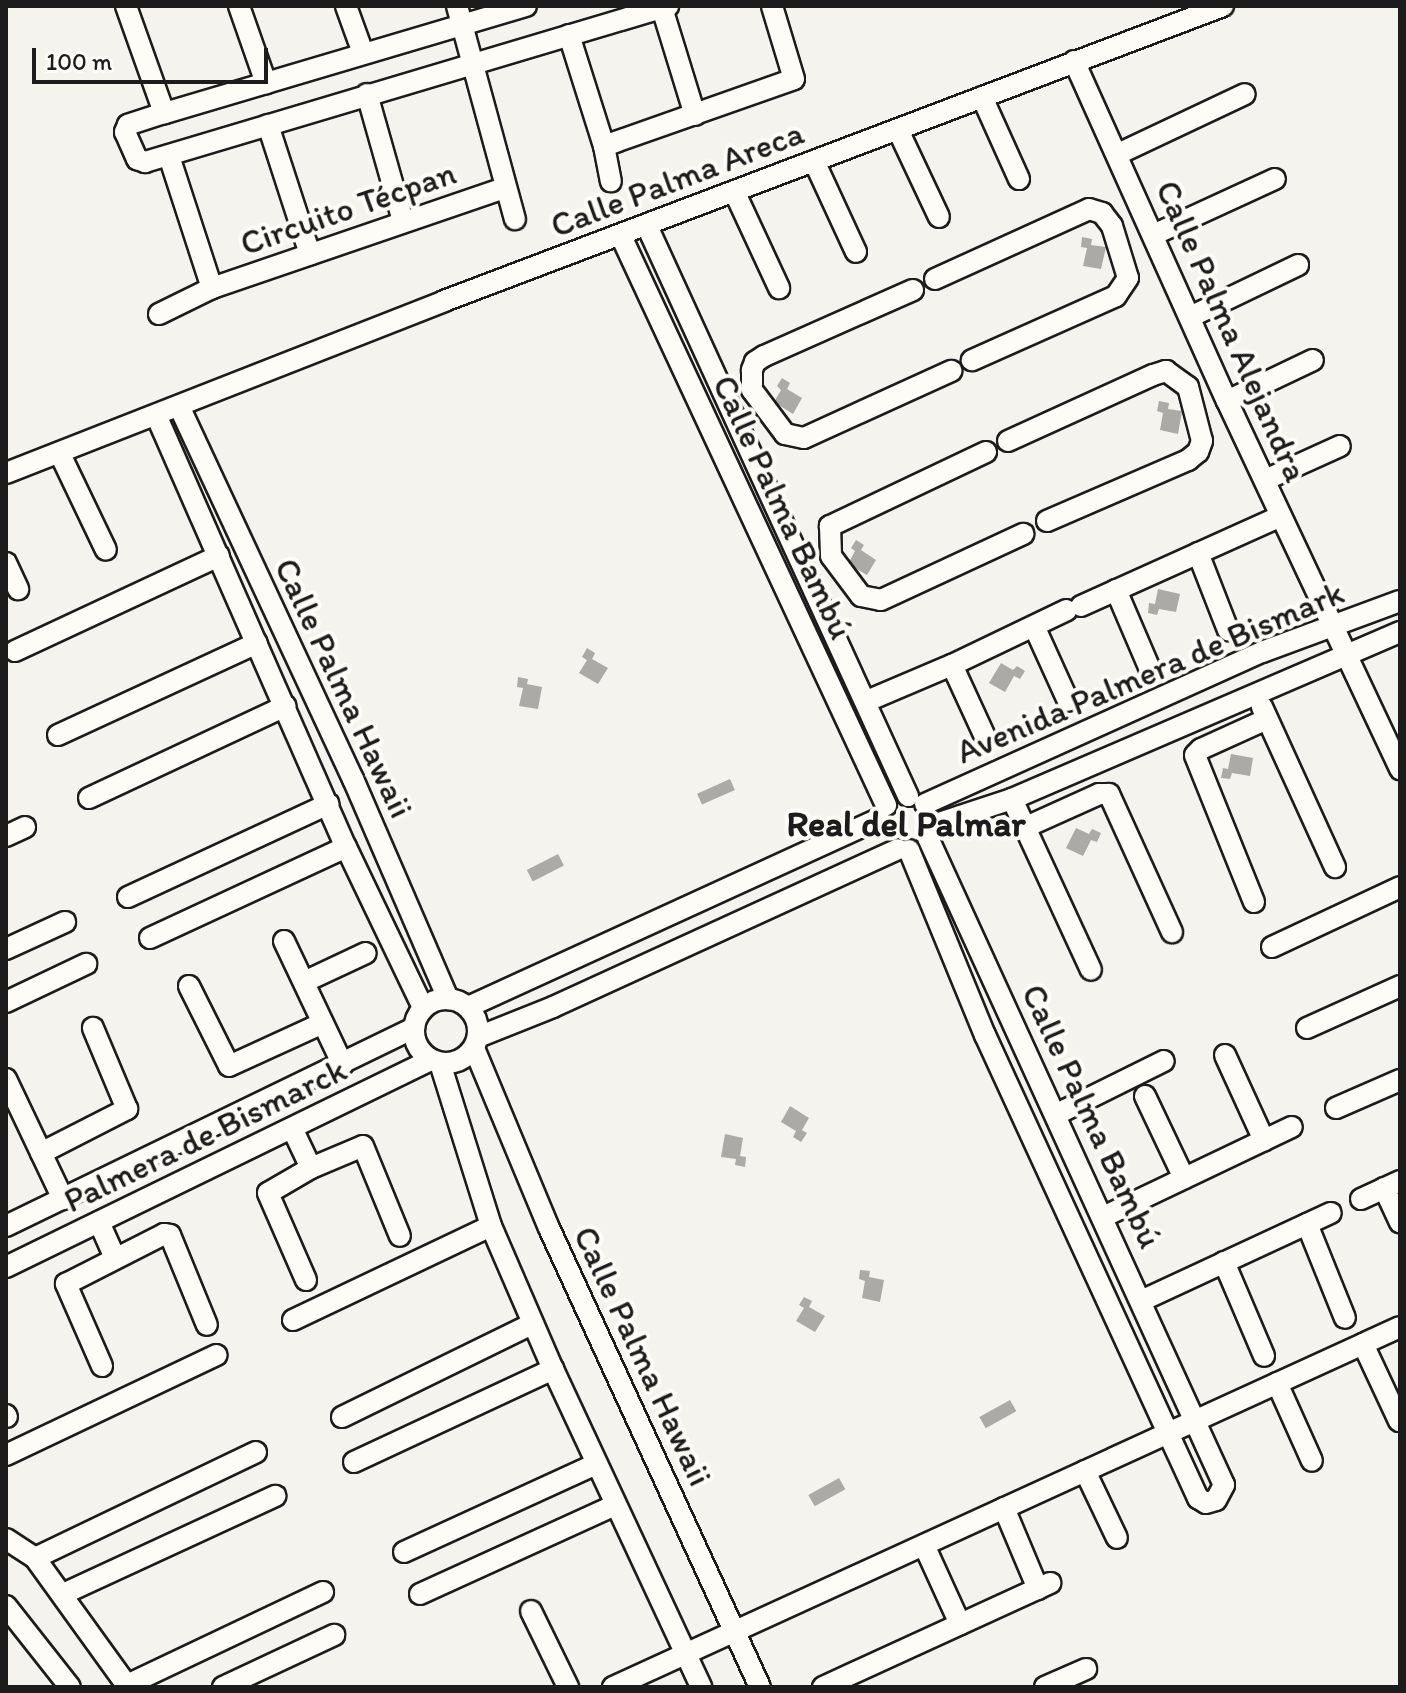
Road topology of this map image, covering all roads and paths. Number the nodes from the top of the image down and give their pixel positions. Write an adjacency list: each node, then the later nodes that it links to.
1 (126, 6): 17 (street)
2 (239, 6): 13 (street)
3 (346, 6): 10 (street)
4 (526, 6): 8 (street)
5 (772, 6): 18 (street)
6 (1223, 6): 11 (street, Calle Palma Areca)
7 (665, 7): 9 (street); 18 (street)
8 (461, 15): 10 (street); 12 (street, Circuito Técpan)
9 (569, 35): 12 (street); 21 (street)
10 (363, 53): 13 (street)
11 (1074, 61): 16 (street, Calle Palma Areca); 22 (street, Calle Palma Alejandra)
12 (471, 64): 14 (street); 28 (street, Circuito Técpan)
13 (266, 83): 17 (street)
14 (367, 94): 19 (street); 33 (street)
15 (1245, 94): 22 (street)
16 (982, 97): 20 (street, Calle Palma Areca); 25 (street)
17 (164, 113): 23 (street)
18 (695, 115): 21 (street)
19 (268, 125): 23 (street); 39 (street)
20 (898, 130): 24 (street, Calle Palma Areca); 31 (street)
21 (604, 146): 27 (street)
22 (1118, 154): 30 (street, Calle Palma Alejandra)
23 (169, 156): 42 (street, Circuito Técpan)
24 (814, 161): 29 (street, Calle Palma Areca); 38 (street)
25 (1019, 179)
26 (1275, 179): 36 (street)
27 (611, 181)
28 (504, 188): 32 (street, Circuito Técpan); 33 (street, Circuito Técpan)
29 (735, 193): 34 (street, Calle Palma Areca); 43 (street)
30 (1142, 212): 35 (street); 36 (street, Calle Palma Alejandra)
31 (939, 217)
32 (515, 219)
33 (403, 221): 39 (street, Circuito Técpan)
34 (647, 226): 37 (street, Calle Palma Areca); 53 (street, Calle Palma Bambú)
35 (1112, 226): 41 (street); 47 (street)
36 (1153, 235): 46 (street, Calle Palma Alejandra)
37 (621, 236): 55 (street, Calle Palma Areca); 97 (street, Calle Palma Bambú)
38 (856, 252)
39 (310, 254): 42 (street, Circuito Técpan)
40 (1298, 265): 46 (street)
41 (935, 279)
42 (212, 288): 45 (street, Circuito Técpan)
43 (779, 288)
44 (913, 290): 52 (street)
45 (159, 314)
46 (1190, 317): 50 (street, Calle Palma Alejandra)
47 (972, 360)
48 (1313, 360): 54 (street)
49 (951, 371): 52 (street)
50 (1216, 375): 51 (street); 54 (street, Calle Palma Alejandra)
51 (1188, 387): 57 (street); 64 (street)
52 (752, 390): 53 (street)
53 (728, 401): 71 (street, Calle Palma Bambú)
54 (1227, 401): 62 (street, Calle Palma Alejandra)
55 (179, 406): 56 (street, Calle Palma Areca); 120 (street, Calle Palma Hawaii)
56 (156, 415): 60 (street, Calle Palma Areca); 68 (street, Calle Palma Hawaii)
57 (1008, 441)
58 (1340, 446): 62 (street)
59 (986, 452): 69 (street)
60 (60, 454): 61 (street, Calle Palma Areca); 66 (street)
61 (6, 473)
62 (1265, 480): 63 (street, Calle Palma Alejandra)
63 (1281, 516): 67 (street); 75 (street, Calle Palma Alejandra)
64 (1047, 521)
65 (1023, 534): 69 (street)
66 (106, 550)
67 (1198, 553): 73 (street); 77 (street)
68 (219, 556): 79 (street, Calle Palma Hawaii); 80 (street)
69 (831, 556): 71 (street)
70 (6, 563): 72 (street)
71 (804, 569): 85 (street, Calle Palma Bambú)
72 (18, 589)
73 (1116, 590): 76 (street); 83 (street)
74 (1400, 601): 75 (street, Avenida Palmera de Bismark)
75 (1334, 625): 81 (street, Calle Palma Alejandra); 95 (street, Avenida Palmera de Bismark)
76 (1034, 626): 82 (street); 86 (street)
77 (1228, 630)
78 (1400, 632): 81 (street, Avenida Palmera de Bismark)
79 (257, 643): 87 (street, Calle Palma Hawaii); 89 (street)
80 (15, 651)
81 (1350, 655): 84 (street, Avenida Palmera de Bismark); 91 (street, Calle Palma Alejandra)
82 (952, 665): 85 (street); 90 (street)
83 (1149, 667)
84 (1256, 692): 88 (street); 94 (street, Avenida Palmera de Bismark)
85 (867, 701): 95 (street, Calle Palma Bambú)
86 (1068, 701)
87 (285, 706): 93 (street); 96 (street, Calle Palma Hawaii)
88 (1267, 719): 104 (street); 107 (street)
89 (58, 735)
90 (986, 739)
91 (1395, 743): 92 (street, Calle Palma Alejandra)
92 (1400, 769)
93 (89, 798)
94 (1012, 799): 99 (street); 100 (street, Avenida Palmera de Bismark)
95 (917, 800): 97 (street, Avenida Palmera de Bismark); 100 (street, Calle Palma Bambú)
96 (328, 804): 102 (street, Calle Palma Hawaii); 106 (street)
97 (882, 812): 103 (street, Calle Palma Bambú); 122 (street)
98 (25, 827): 101 (street)
99 (1026, 827): 109 (street); 116 (street)
100 (931, 832): 103 (street, Avenida Palmera de Bismark); 138 (street, Calle Palma Bambú)
101 (6, 836)
102 (346, 847): 110 (street); 123 (street, Calle Palma Hawaii)
103 (904, 849): 128 (street); 175 (street, Calle Palma Bambú)
104 (1335, 867)
105 (1400, 887): 112 (street)
106 (128, 897)
107 (1254, 902)
108 (65, 922): 113 (street)
109 (1172, 932)
110 (150, 938)
111 (284, 941): 117 (street)
112 (1272, 947)
113 (6, 949)
114 (366, 953): 117 (street)
115 (86, 964): 121 (street)
116 (1091, 970)
117 (304, 982): 124 (street)
118 (189, 986): 124 (street)
119 (1400, 986): 127 (street)
120 (448, 999): 122 (street); 123 (street)
121 (6, 1002)
122 (468, 1007): 128 (street)
123 (423, 1008): 126 (street)
124 (323, 1023): 132 (street)
125 (93, 1028): 142 (street)
126 (414, 1028): 131 (street); 132 (street, Palmera de Bismarck)
127 (1307, 1028)
128 (476, 1042): 131 (street); 196 (street, Calle Palma Hawaii)
129 (1225, 1055): 141 (street)
130 (1164, 1061): 138 (street)
131 (436, 1062): 140 (street, Palmera de Bismarck); 154 (street)
132 (343, 1065): 146 (street, Palmera de Bismarck)
133 (6, 1079): 137 (street)
134 (1400, 1080): 136 (street)
135 (1145, 1096): 144 (street)
136 (1336, 1108)
137 (13, 1112): 142 (street)
138 (1057, 1114): 149 (street, Calle Palma Bambú)
139 (1292, 1127): 141 (street)
140 (292, 1128): 143 (street); 150 (street, Palmera de Bismarck)
141 (1264, 1140): 144 (street)
142 (41, 1153): 146 (street)
143 (311, 1168): 155 (street); 159 (street)
144 (1184, 1178): 149 (street)
145 (1392, 1185): 147 (street); 151 (street)
146 (63, 1199): 153 (street, Palmera de Bismarck)
147 (1361, 1199)
148 (1331, 1213): 152 (street)
149 (1103, 1217): 160 (street, Calle Palma Bambú)
150 (99, 1222): 156 (street); 158 (street, Palmera de Bismarck)
151 (1400, 1223)
152 (1307, 1224): 157 (street); 161 (street)
153 (6, 1226)
154 (491, 1226): 162 (street); 163 (street)
155 (400, 1236)
156 (115, 1258): 164 (street); 169 (street)
157 (1224, 1262): 160 (street); 168 (street)
158 (6, 1267)
159 (306, 1280)
160 (1141, 1301): 173 (street, Calle Palma Bambú)
161 (1345, 1318)
162 (293, 1320)
163 (532, 1324): 170 (street); 172 (street)
164 (207, 1325)
165 (1400, 1327): 166 (street)
166 (1363, 1344): 171 (street); 174 (street)
167 (217, 1355): 177 (street)
168 (1264, 1356)
169 (102, 1366)
170 (553, 1369): 179 (street); 180 (street)
171 (1277, 1383): 173 (street); 178 (street)
172 (342, 1417)
173 (1195, 1420): 175 (street); 175 (street, Calle Palma Bambú)
174 (1399, 1421)
175 (1169, 1432): 181 (street)
176 (256, 1452): 189 (street)
177 (6, 1455)
178 (1312, 1461)
179 (354, 1462)
180 (596, 1464): 183 (street); 188 (street)
181 (1085, 1471): 184 (street); 185 (street)
182 (275, 1496): 191 (street)
183 (615, 1505): 192 (street); 198 (street)
184 (1004, 1508): 187 (street); 195 (street)
185 (1117, 1538)
186 (6, 1539): 189 (street)
187 (924, 1545): 195 (street); 196 (street)
188 (404, 1552)
189 (35, 1558): 191 (street)
190 (323, 1592): 200 (street)
191 (63, 1594): 200 (street)
192 (420, 1594)
193 (6, 1606): 201 (street)
194 (531, 1611): 203 (street)
195 (960, 1624): 207 (street)
196 (734, 1632): 198 (street); 206 (street, Calle Palma Hawaii)
197 (334, 1635): 202 (street)
198 (686, 1654): 204 (street); 205 (street)
199 (1086, 1669): 208 (street)
200 (128, 1686)
201 (70, 1687)
202 (223, 1687)
203 (568, 1687)
204 (613, 1687)
205 (701, 1687)
206 (760, 1687)
207 (823, 1687)
208 (1045, 1687)

